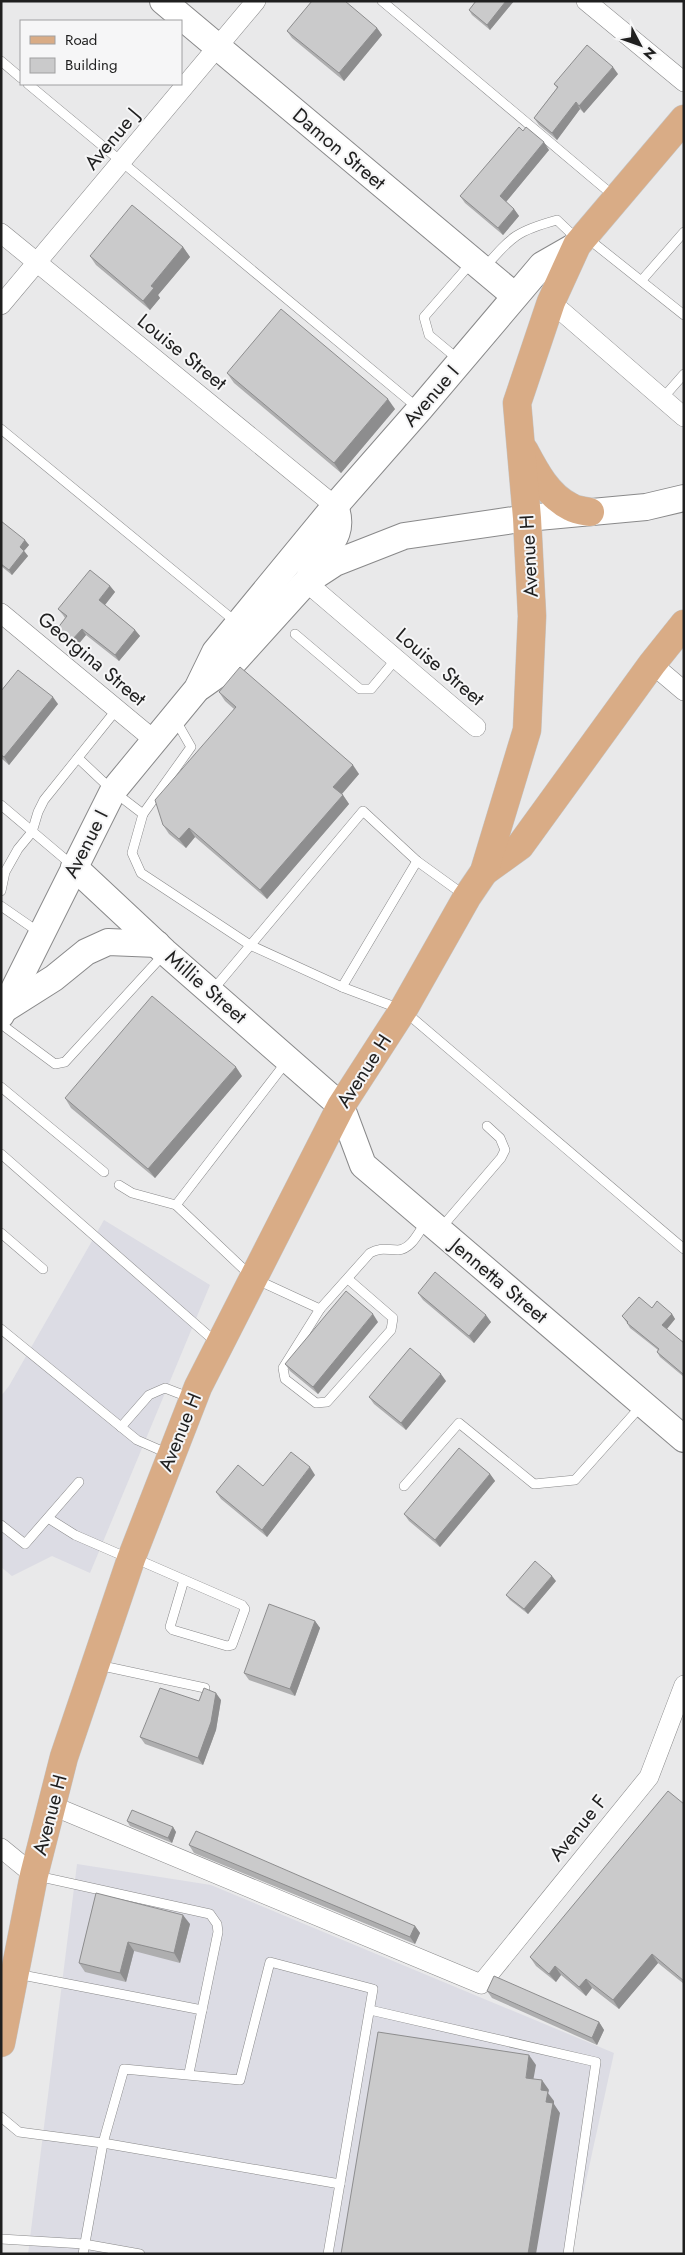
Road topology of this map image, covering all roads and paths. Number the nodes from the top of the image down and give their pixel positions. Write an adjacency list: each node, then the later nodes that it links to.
1 (163, 1): 5 (main road, Damon Street)
2 (256, 1): 5 (street, Avenue J)
3 (382, 1): 12 (lane)
4 (586, 1): 8 (street)
5 (218, 47): 11 (street, Avenue J); 17 (main road, Damon Street)
6 (1, 61): 7 (lane)
7 (20, 77)
8 (684, 82)
9 (29, 85): 11 (lane)
10 (684, 119): 12 (main road, Avenue I)
11 (121, 163): 16 (street, Avenue J); 26 (lane)
12 (617, 199): 15 (main road, Avenue I)
13 (684, 232): 18 (lane)
14 (1, 233): 16 (street, Louise Street)
15 (581, 241): 17 (lane); 18 (lane); 19 (main road, Avenue I); 20 (main road, Avenue H)
16 (37, 262): 21 (street, Avenue J); 31 (street, Louise Street)
17 (478, 265): 19 (main road, Damon Street); 23 (lane)
18 (642, 280): 22 (lane)
19 (515, 296): 23 (main road, Avenue I)
20 (550, 302): 25 (street); 29 (main road, Avenue H)
21 (1, 305)
22 (684, 314)
23 (461, 362): 26 (main road, Avenue I)
24 (684, 374): 25 (lane)
25 (662, 399): 27 (street)
26 (420, 409): 31 (main road, Avenue I)
27 (684, 417)
28 (1, 429): 36 (lane)
29 (520, 434): 32 (main road); 33 (main road, Avenue H)
30 (684, 498): 32 (main road, Avenue I)
31 (335, 506): 34 (main road); 36 (main road, Avenue I)
32 (590, 512): 33 (main road, Avenue I)
33 (527, 518): 34 (main road, Avenue I); 55 (main road, Avenue H)
34 (306, 582): 39 (street, Louise Street); 41 (main road, Avenue I)
35 (1, 613): 43 (street, Georgina Street)
36 (238, 624): 41 (main road, Avenue I)
37 (684, 624): 40 (main road, Avenue H)
38 (295, 634): 39 (lane)
39 (396, 659): 45 (street, Louise Street)
40 (652, 664): 42 (street); 55 (main road, Avenue H)
41 (197, 689): 44 (main road, Avenue I)
42 (684, 691)
43 (117, 709): 46 (street, Georgina Street); 47 (lane)
44 (174, 716): 46 (main road, Avenue I); 50 (lane)
45 (476, 727)
46 (154, 740): 48 (main road, Avenue I)
47 (78, 758): 48 (lane); 51 (lane)
48 (113, 792): 50 (lane); 54 (main road, Avenue I)
49 (1, 805): 51 (lane)
50 (143, 814): 60 (lane)
51 (32, 832): 53 (lane); 54 (lane)
52 (417, 861): 57 (lane); 60 (lane); 62 (lane)
53 (5, 863): 56 (lane)
54 (74, 867): 59 (main road, Avenue I); 61 (main road, Millie Street)
55 (484, 872): 57 (main road, Avenue H)
56 (1, 891)
57 (467, 897): 65 (main road, Avenue H)
58 (1, 906): 59 (lane)
59 (41, 935): 64 (main road, Avenue I)
60 (250, 945): 62 (lane); 63 (lane)
61 (161, 948): 63 (main road, Millie Street); 64 (main road); 64 (lane)
62 (342, 987): 65 (lane)
63 (212, 991): 66 (main road, Millie Street)
64 (4, 1007)
65 (404, 1010): 68 (main road, Avenue H); 76 (lane)
66 (288, 1059): 68 (main road, Millie Street); 73 (lane)
67 (1, 1087): 71 (lane)
68 (341, 1106): 74 (main road, Jennetta Street); 78 (main road, Avenue H)
69 (487, 1126): 74 (lane)
70 (1, 1154): 82 (lane)
71 (104, 1172)
72 (119, 1185): 73 (lane)
73 (176, 1205): 78 (lane)
74 (433, 1225): 79 (lane); 84 (main road, Jennetta Street)
75 (1, 1233): 77 (lane)
76 (684, 1249)
77 (43, 1269)
78 (253, 1278): 80 (lane); 82 (main road, Avenue H)
79 (348, 1279): 80 (lane); 80 (lane)
80 (320, 1310)
81 (1, 1329): 85 (lane)
82 (220, 1346): 83 (main road, Avenue H)
83 (193, 1399): 85 (lane); 87 (main road, Avenue H)
84 (643, 1404): 86 (main road, Jennetta Street); 89 (lane)
85 (121, 1427): 87 (lane)
86 (684, 1439)
87 (171, 1455): 92 (main road, Avenue H)
88 (79, 1482): 90 (lane)
89 (404, 1486)
90 (48, 1518): 91 (lane); 92 (lane)
91 (1, 1525)
92 (131, 1558): 93 (lane); 94 (main road, Avenue H)
93 (184, 1580): 93 (lane)
94 (96, 1665): 96 (lane); 97 (main road, Avenue H)
95 (684, 1685): 97 (street, Avenue F)
96 (205, 1688)
97 (53, 1806): 99 (main road, Avenue H)
98 (1, 1848): 99 (street)
99 (34, 1875): 100 (main road, Avenue H); 102 (lane)
100 (15, 1973): 101 (main road, Avenue H); 102 (lane)
101 (5, 2007): 104 (main road, Avenue H)
102 (202, 2010): 105 (lane)
103 (370, 2010): 105 (lane); 108 (lane); 113 (lane)
104 (1, 2043)
105 (189, 2074): 107 (lane)
106 (1, 2118): 107 (lane)
107 (103, 2143): 108 (lane); 110 (lane)
108 (340, 2184): 112 (lane)
109 (1, 2239): 110 (lane)
110 (83, 2249): 111 (lane)
111 (140, 2254)
112 (328, 2254)
113 (568, 2254)

